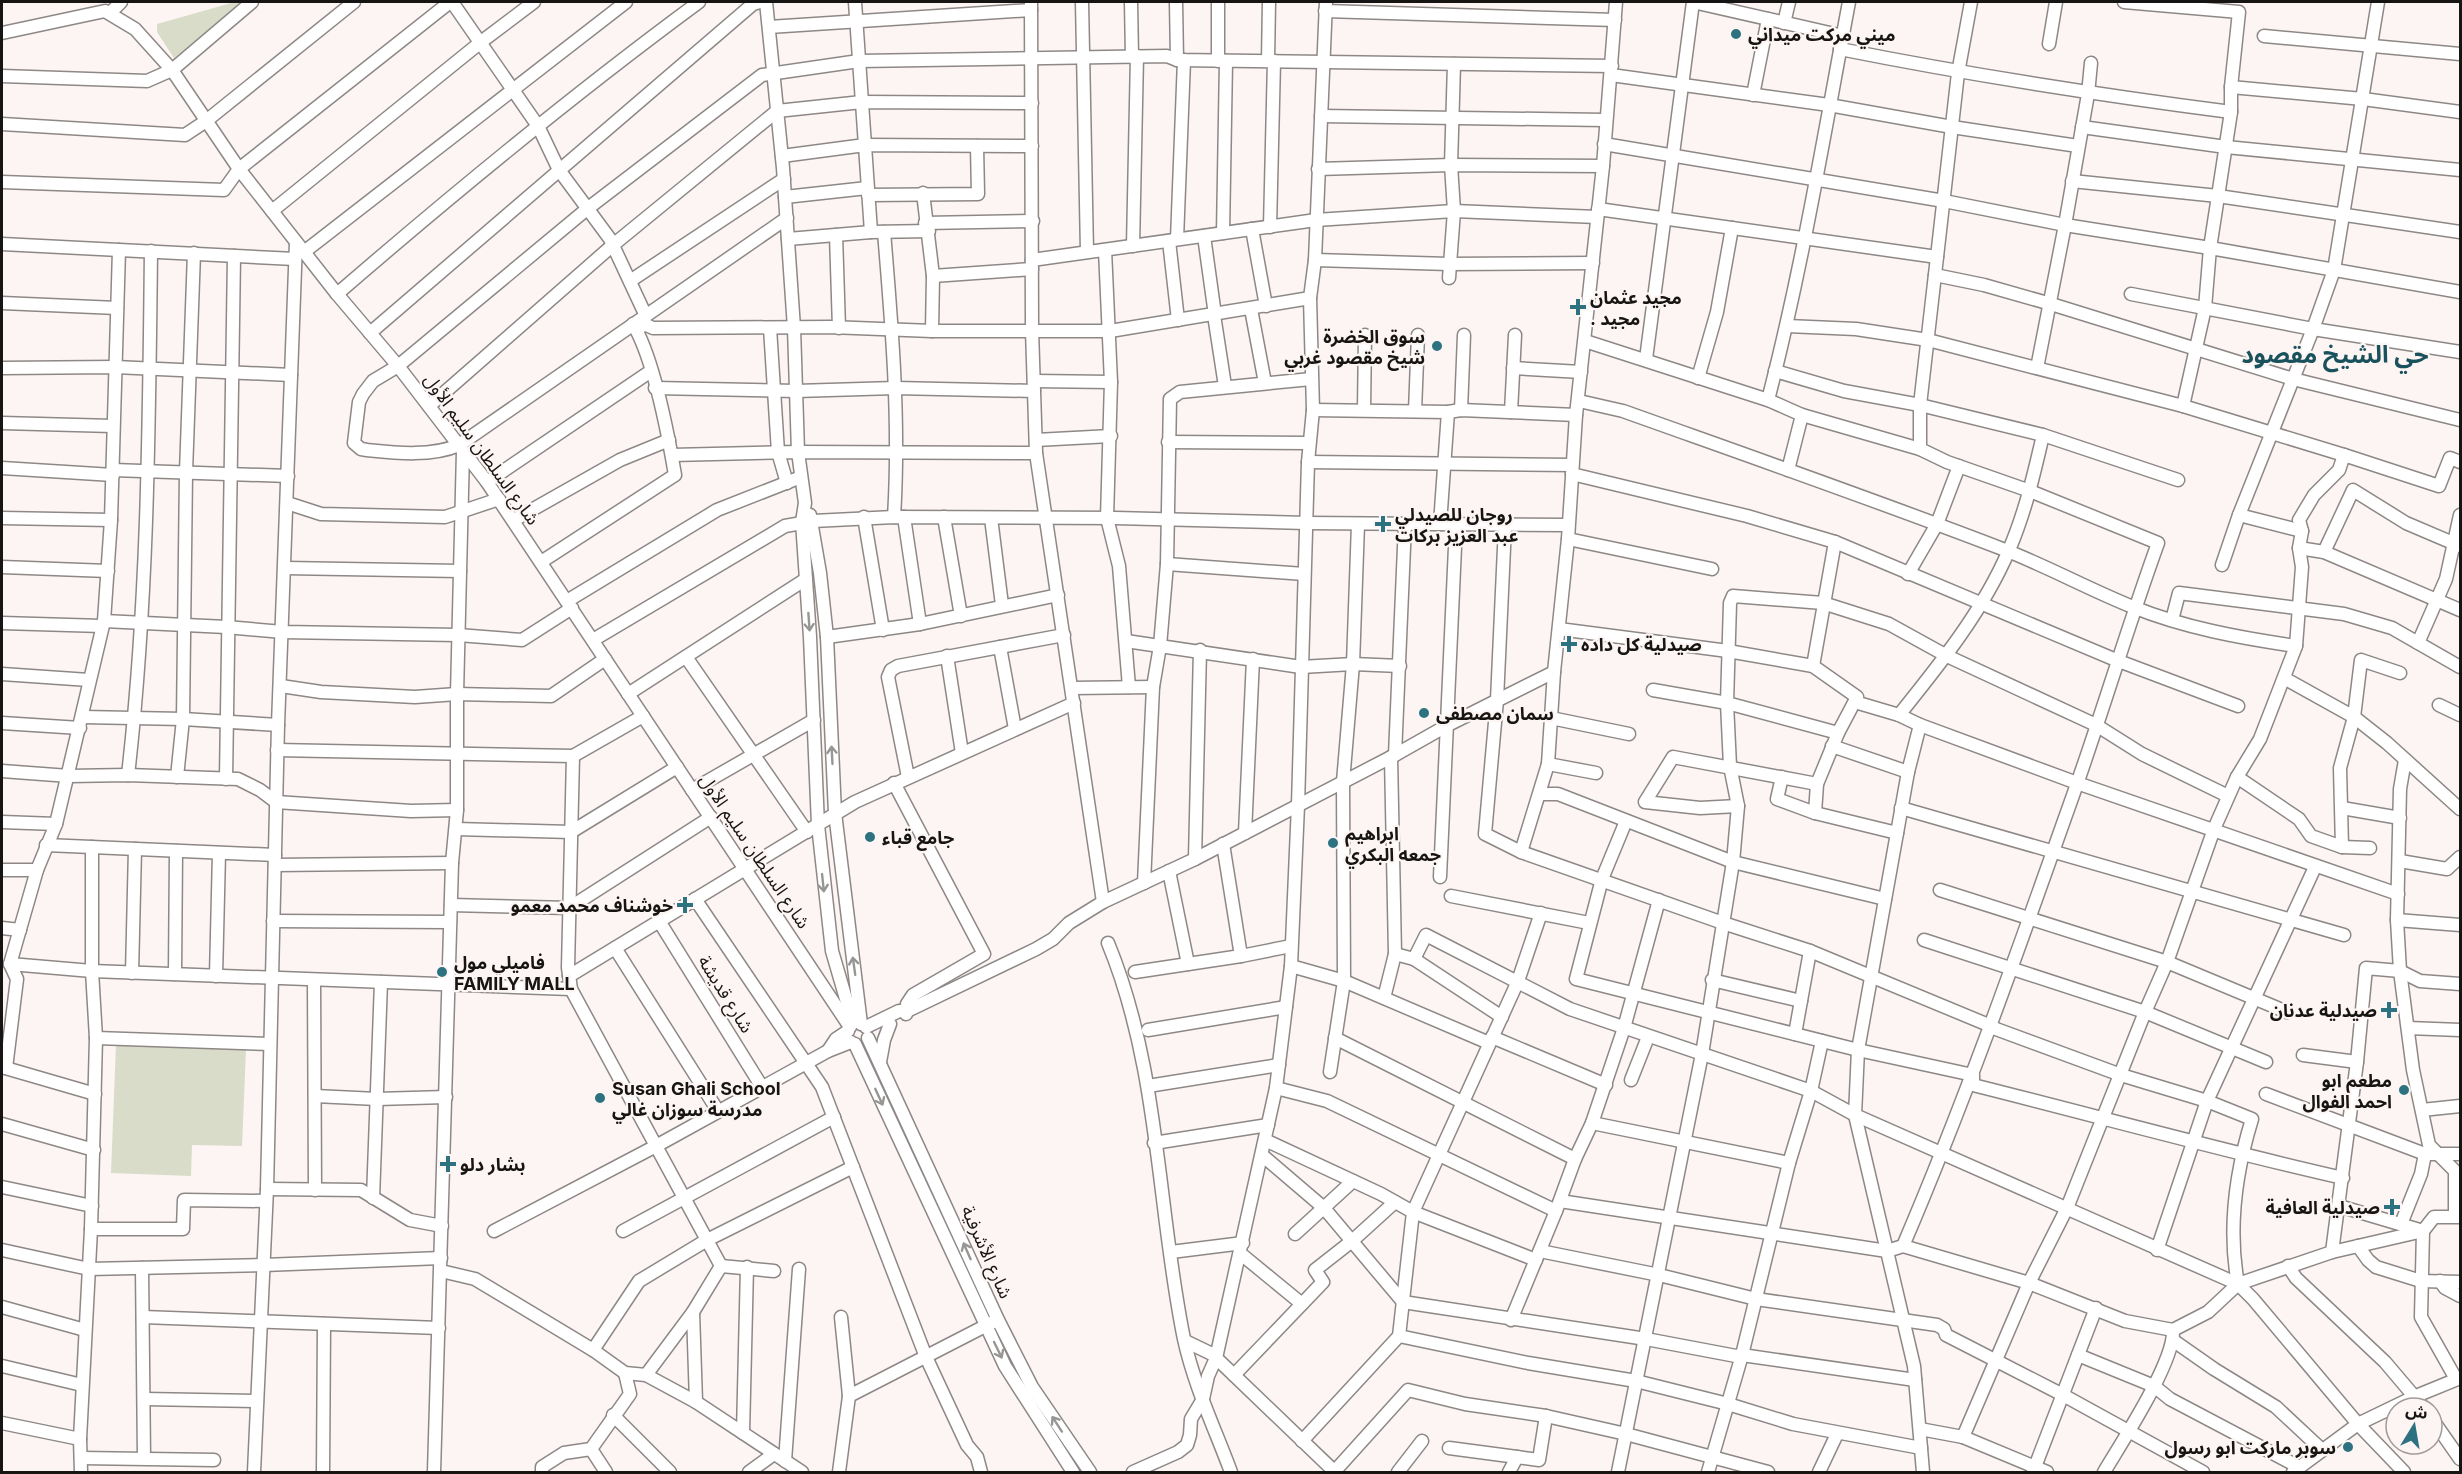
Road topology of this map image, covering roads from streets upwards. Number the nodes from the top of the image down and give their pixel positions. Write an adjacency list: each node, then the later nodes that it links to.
1 (121, 2): 27 (street)
2 (252, 2): 51 (street)
3 (354, 2): 71 (street)
4 (451, 2): 36 (street); 87 (street)
5 (534, 2): 36 (street)
6 (626, 2): 58 (street)
7 (699, 2): 73 (street)
8 (760, 2): 89 (street)
9 (766, 2): 32 (street)
10 (855, 2): 29 (street)
11 (1083, 2): 43 (street)
12 (1131, 2): 41 (street)
13 (1176, 2): 44 (street)
14 (1218, 2): 46 (street)
15 (1269, 2): 47 (street)
16 (1616, 2): 30 (street)
17 (1693, 2): 26 (street); 56 (street)
18 (1789, 2): 31 (street)
19 (1849, 2): 34 (street)
20 (1971, 2): 54 (street)
21 (2056, 2): 37 (street)
22 (2124, 2): 57 (street)
23 (2378, 2): 38 (street)
24 (1031, 6): 29 (street); 42 (street)
25 (1325, 6): 30 (street); 48 (street)
26 (1731, 6): 28 (street)
27 (103, 8): 33 (street); 51 (street)
28 (1768, 19): 31 (street); 60 (street)
29 (856, 20): 32 (street); 45 (street)
30 (1615, 20): 52 (street)
31 (1784, 22): 34 (street)
32 (769, 27): 53 (street)
33 (2, 33)
34 (1843, 36): 39 (street)
35 (2265, 36): 38 (street)
36 (480, 42): 58 (street); 101 (street)
37 (2049, 44)
38 (2372, 45): 40 (street); 61 (street)
39 (1840, 49): 54 (street); 64 (street)
40 (2460, 54)
41 (1134, 56): 43 (street); 44 (street); 124 (street)
42 (1032, 57): 43 (street); 45 (street); 63 (street)
43 (1085, 57): 129 (street)
44 (1180, 60): 46 (street); 121 (street)
45 (859, 61): 53 (street); 62 (street)
46 (1222, 61): 47 (street); 116 (street)
47 (1271, 61): 48 (street); 111 (street)
48 (1323, 62): 50 (street); 68 (street)
49 (2091, 63): 59 (street)
50 (1454, 64): 52 (street); 69 (street)
51 (172, 70): 55 (street); 71 (street)
52 (1611, 71): 56 (street); 70 (street)
53 (773, 72): 65 (street); 100 (street)
54 (1958, 73): 59 (street); 74 (street)
55 (2, 76)
56 (1681, 85): 60 (street); 83 (street)
57 (2231, 87): 61 (street); 66 (street)
58 (512, 90): 73 (street); 132 (street)
59 (2088, 94): 66 (street); 75 (street)
60 (1753, 95): 64 (street)
61 (2363, 99): 67 (street); 84 (street)
62 (862, 102): 63 (street); 65 (street); 77 (street)
63 (1032, 103): 79 (street)
64 (1828, 105): 74 (street); 92 (street)
65 (777, 111): 82 (street); 123 (street)
66 (2231, 112): 81 (street)
67 (2460, 112)
68 (1321, 116): 69 (street); 88 (street)
69 (1453, 118): 70 (street); 85 (street)
70 (1605, 120): 76 (street)
71 (206, 121): 72 (street); 87 (street)
72 (2, 124)
73 (538, 126): 89 (street); 144 (street)
74 (1952, 127): 80 (street); 99 (street)
75 (2082, 127): 80 (street); 81 (street)
76 (1604, 144): 83 (street); 86 (street)
77 (865, 145): 78 (street); 82 (street); 95 (street)
78 (977, 146): 79 (street); 96 (street)
79 (1032, 146): 108 (street)
80 (2079, 146): 93 (street)
81 (2226, 147): 84 (street); 97 (street)
82 (782, 156): 91 (street)
83 (1673, 156): 92 (street); 106 (street)
84 (2353, 159): 90 (street); 104 (street)
85 (1452, 165): 86 (street); 88 (street); 102 (street)
86 (1603, 166): 103 (street)
87 (239, 169): 94 (street); 101 (street)
88 (1318, 169): 107 (street)
89 (559, 170): 100 (street); 165 (street)
90 (2460, 170)
91 (784, 179): 98 (street); 142 (street)
92 (1815, 179): 99 (street); 119 (street)
93 (2072, 181): 97 (street); 109 (street)
94 (2, 182)
95 (868, 191): 96 (street); 98 (street); 114 (street)
96 (923, 193): 110 (street)
97 (2218, 196): 104 (street); 125 (street)
98 (785, 197): 105 (street)
99 (1944, 201): 109 (street); 133 (street)
100 (587, 209): 123 (street); 175 (street)
101 (272, 211): 132 (street)
102 (1454, 211): 103 (street); 107 (street); 137 (street)
103 (1598, 213): 106 (street); 135 (street)
104 (2344, 215): 115 (street); 138 (street)
105 (787, 218): 120 (street); 155 (street)
106 (1663, 219): 112 (street); 174 (street)
107 (1316, 220): 111 (street); 134 (street)
108 (1033, 221): 110 (street); 136 (street)
109 (2065, 225): 125 (street); 148 (street)
110 (927, 227): 114 (street); 140 (street)
111 (1270, 227): 113 (street)
112 (1732, 228): 119 (street); 187 (street)
113 (1252, 229): 116 (street); 149 (street)
114 (878, 232): 117 (street); 160 (street)
115 (2460, 232)
116 (1223, 233): 118 (street)
117 (836, 235): 120 (street); 159 (street)
118 (1204, 236): 121 (street); 153 (street)
119 (1805, 238): 133 (street); 156 (street)
120 (788, 239): 158 (street)
121 (1173, 240): 124 (street); 154 (street)
122 (2, 243): 126 (street)
123 (612, 245): 142 (street); 201 (street)
124 (1133, 246): 127 (street)
125 (2210, 248): 138 (street); 151 (street)
126 (119, 250): 128 (street); 150 (street)
127 (1105, 250): 129 (street); 164 (street)
128 (152, 251): 130 (street); 180 (street)
129 (1087, 252): 136 (street)
130 (194, 253): 131 (street); 181 (street)
131 (234, 256): 132 (street); 185 (street)
132 (300, 256): 144 (street, شارع السلطان سليم الأول); 186 (street)
133 (1937, 257): 139 (street)
134 (1314, 260): 137 (street); 146 (street)
135 (1593, 263): 137 (street); 171 (street)
136 (1032, 264): 140 (street); 162 (street)
137 (1449, 264): 141 (street)
138 (2334, 270): 143 (street); 161 (street)
139 (1935, 275): 148 (street); 170 (street)
140 (933, 276): 163 (street)
141 (1449, 278)
142 (630, 281): 155 (street)
143 (2460, 292)
144 (337, 294): 165 (street, شارع السلطان سليم الأول)
145 (2131, 294): 151 (street)
146 (1310, 298): 149 (street); 188 (street)
147 (2, 303): 150 (street)
148 (2051, 304): 172 (street); 179 (street)
149 (1266, 306): 152 (street)
150 (117, 308): 177 (street)
151 (2205, 308): 161 (street); 172 (street)
152 (1251, 309): 153 (street); 191 (street)
153 (1215, 315): 154 (street); 193 (street)
154 (1178, 320): 164 (street)
155 (640, 323): 157 (street); 182 (street); 221 (street)
156 (1787, 326): 170 (street); 183 (street)
157 (770, 328): 158 (street); 196 (street)
158 (794, 328): 159 (street); 197 (street)
159 (839, 328): 160 (street)
160 (892, 329): 163 (street); 195 (street)
161 (2313, 329): 173 (street); 189 (street)
162 (1032, 330): 163 (street); 164 (street); 192 (street)
163 (932, 331)
164 (1110, 331): 190 (street)
165 (370, 333): 175 (street, شارع السلطان سليم الأول)
166 (1365, 335): 204 (street)
167 (1418, 335): 206 (street)
168 (1515, 335): 178 (street)
169 (1464, 336): 205 (street)
170 (1928, 340): 179 (street); 200 (street)
171 (1585, 341): 174 (street); 184 (street)
172 (2197, 351): 189 (street); 202 (street)
173 (2460, 352)
174 (1646, 359): 187 (street)
175 (398, 366): 201 (street, شارع السلطان سليم الأول); 221 (street)
176 (2, 368): 177 (street)
177 (115, 368): 180 (street); 213 (street)
178 (1513, 368): 184 (street); 208 (street)
179 (2037, 368): 202 (street)
180 (150, 369): 181 (street); 236 (street)
181 (189, 371): 185 (street); 237 (street)
182 (651, 371): 194 (street); 243 (street)
183 (1776, 371): 198 (street); 200 (street)
184 (1581, 372): 199 (street)
185 (233, 373): 186 (street); 239 (street)
186 (291, 375): 240 (street)
187 (1698, 378): 198 (street)
188 (1311, 379): 191 (street); 203 (street)
189 (2293, 379): 211 (street); 214 (street)
190 (1111, 382): 192 (street); 216 (street)
191 (1265, 383): 193 (street)
192 (1034, 386): 195 (street); 218 (street)
193 (1225, 386): 219 (street)
194 (655, 388): 196 (street); 217 (street)
195 (895, 388): 197 (street); 225 (street)
196 (775, 391): 197 (street); 223 (street)
197 (796, 391): 224 (street)
198 (1768, 400): 209 (street)
199 (1579, 401): 210 (street); 235 (street)
200 (1920, 405): 215 (street); 222 (street)
201 (429, 406): 221 (street, شارع السلطان سليم الأول)
202 (2183, 406): 214 (street)
203 (1313, 410): 204 (street); 220 (street)
204 (1364, 410): 206 (street)
205 (1461, 410): 207 (street); 208 (street)
206 (1415, 411): 207 (street)
207 (1448, 412): 230 (street)
208 (1511, 412): 210 (street)
209 (1802, 414): 222 (street); 235 (street)
210 (1576, 415): 234 (street)
211 (2460, 420)
212 (2, 423): 213 (street)
213 (113, 426): 238 (street)
214 (2271, 434): 228 (street); 249 (street)
215 (2043, 435): 242 (street); 245 (street)
216 (1111, 436): 218 (street); 256 (street)
217 (669, 440): 227 (street); 260 (street)
218 (1036, 440): 226 (street)
219 (1168, 442): 220 (street); 258 (street)
220 (1309, 443): 229 (street)
221 (461, 448): 243 (street, شارع السلطان سليم الأول); 248 (street)
222 (1920, 449): 232 (street)
223 (778, 452): 224 (street); 227 (street); 244 (street)
224 (798, 452): 225 (street); 241 (street)
225 (897, 453): 226 (street); 252 (street)
226 (1036, 453): 257 (street)
227 (672, 455): 277 (street)
228 (2344, 455): 231 (street); 270 (street)
229 (1308, 462): 230 (street); 262 (street)
230 (1444, 462): 234 (street); 265 (street)
231 (2460, 462)
232 (1959, 466): 245 (street); 266 (street)
233 (2, 468): 238 (street)
234 (1572, 470): 268 (street); 272 (street)
235 (1788, 470): 266 (street)
236 (149, 471): 237 (street); 238 (street); 301 (street)
237 (186, 472): 239 (street); 303 (street)
238 (113, 473): 259 (street)
239 (230, 474): 240 (street); 304 (street)
240 (288, 476): 247 (street)
241 (801, 477): 244 (street); 261 (street)
242 (2178, 480)
243 (487, 482): 246 (street, شارع السلطان سليم الأول)
244 (787, 483): 291 (street)
245 (2030, 491): 275 (street); 294 (street)
246 (499, 498): 248 (street); 260 (street, شارع السلطان سليم الأول)
247 (287, 503): 248 (street); 281 (street)
248 (462, 511): 284 (street)
249 (2239, 515): 270 (street); 279 (street)
250 (2460, 515): 273 (street)
251 (864, 517): 252 (street); 261 (street); 306 (street)
252 (899, 517): 253 (street); 302 (street)
253 (945, 517): 255 (street); 297 (street)
254 (2, 518): 259 (street)
255 (992, 518): 257 (street); 293 (street)
256 (1107, 518): 257 (street); 258 (street); 312 (street)
257 (1044, 519): 288 (street)
258 (1166, 519): 262 (street); 278 (street)
259 (111, 520): 283 (street)
260 (514, 520): 277 (street, شارع السلطان سليم الأول)
261 (807, 521): 287 (street, شارع الأشرفية); 310 (street, شارع الأشرفية); 311 (street)
262 (1306, 524): 263 (street); 285 (street)
263 (1358, 524): 264 (street); 325 (street)
264 (1405, 524): 265 (street); 326 (street)
265 (1440, 524): 267 (street)
266 (1937, 524): 275 (street); 286 (street)
267 (1456, 525): 269 (street); 360 (street)
268 (1567, 525): 269 (street); 271 (street)
269 (1505, 526): 342 (street)
270 (2302, 531): 274 (street)
271 (1568, 539): 282 (street); 305 (street)
272 (1835, 542): 286 (street); 290 (street)
273 (2457, 545): 276 (street); 289 (street)
274 (2299, 548): 276 (street); 295 (street)
275 (2009, 551): 292 (street); 294 (street)
276 (2324, 552): 289 (street)
277 (541, 562): 291 (street, شارع السلطان سليم الأول)
278 (1167, 564): 285 (street); 314 (street)
279 (2222, 565)
280 (2, 567): 283 (street)
281 (285, 568): 284 (street); 307 (street)
282 (1712, 569)
283 (108, 571): 300 (street)
284 (460, 571): 308 (street)
285 (1304, 574): 328 (street)
286 (1908, 574): 292 (street)
287 (806, 579): 321 (street); 355 (street, شارع الأشرفية, one-way to 355)
288 (1058, 595): 293 (street); 309 (street)
289 (2437, 602): 296 (street); 313 (street)
290 (1823, 603): 318 (street); 320 (street); 327 (street)
291 (569, 604): 308 (street); 311 (street, شارع السلطان سليم الأول)
292 (1981, 604): 320 (street); 324 (street)
293 (1002, 605): 297 (street)
294 (2134, 608): 298 (street); 324 (street)
295 (2299, 609): 298 (street); 313 (street); 315 (street)
296 (2460, 610)
297 (961, 616): 302 (street)
298 (2172, 620): 315 (street)
299 (2, 623): 300 (street)
300 (103, 624): 301 (street); 334 (street)
301 (141, 624): 303 (street); 352 (street)
302 (920, 624): 306 (street)
303 (184, 625): 304 (street); 353 (street)
304 (226, 627): 307 (street); 358 (street)
305 (1558, 629): 318 (street); 330 (street)
306 (883, 630): 310 (street)
307 (282, 632): 308 (street); 335 (street)
308 (458, 635): 340 (street)
309 (1064, 636): 316 (street); 338 (street)
310 (826, 637): 401 (street, شارع الأشرفية, one-way to 310)
311 (593, 640): 322 (street, شارع السلطان سليم الأول)
312 (1126, 641): 314 (street); 336 (street)
313 (2418, 643): 329 (street)
314 (1160, 646): 317 (street); 337 (street)
315 (2296, 646): 333 (street)
316 (1000, 647): 319 (street); 363 (street)
317 (1200, 650): 323 (street); 426 (street)
318 (1728, 651): 327 (street); 345 (street)
319 (946, 656): 369 (street); 383 (street)
320 (1947, 656): 348 (street); 362 (street)
321 (686, 657): 341 (street); 371 (street)
322 (605, 658): 340 (street); 341 (street, شارع السلطان سليم الأول)
323 (1253, 659): 328 (street); 413 (street)
324 (2116, 660): 347 (street); 362 (street)
325 (1353, 664): 326 (street); 328 (street); 387 (street)
326 (1400, 666): 372 (street)
327 (1813, 666): 343 (street)
328 (1301, 667): 395 (street)
329 (2460, 667)
330 (1554, 672): 342 (street); 354 (street)
331 (2400, 673): 351 (street)
332 (2, 674): 334 (street)
333 (2284, 678): 351 (street); 385 (street)
334 (89, 680): 356 (street)
335 (281, 686): 340 (street); 359 (street)
336 (1129, 687): 337 (street); 338 (street)
337 (1153, 687): 438 (street)
338 (1072, 688): 344 (street)
339 (1653, 690): 345 (street)
340 (457, 694): 368 (street)
341 (628, 694): 350 (street, شارع السلطان سليم الأول)
342 (1497, 700): 360 (street); 422 (street)
343 (1855, 702): 348 (street); 364 (street)
344 (1074, 703): 363 (street); 446 (street)
345 (1727, 703): 364 (street); 375 (street)
346 (2439, 705): 349 (street)
347 (2238, 706)
348 (1899, 715): 361 (street)
349 (2460, 715)
350 (643, 716): 370 (street); 376 (street, شارع السلطان سليم الأول)
351 (2354, 717): 373 (street); 398 (street)
352 (134, 718): 353 (street); 356 (street); 380 (street)
353 (183, 718): 358 (street); 382 (street)
354 (1551, 718): 365 (street); 374 (street)
355 (814, 720): 371 (street); 408 (street, شارع الأشرفية)
356 (81, 722): 357 (street); 381 (street)
357 (2, 723)
358 (225, 723): 359 (street); 386 (street)
359 (278, 725): 367 (street)
360 (1448, 725): 372 (street); 436 (street)
361 (1920, 725): 378 (street); 389 (street)
362 (2096, 725): 389 (street); 393 (street)
363 (1015, 729): 369 (street)
364 (1838, 733): 366 (street)
365 (1629, 734)
366 (1832, 746): 378 (street); 390 (street)
367 (278, 750): 368 (street); 394 (street)
368 (458, 753): 370 (street); 400 (street)
369 (962, 753): 383 (street)
370 (573, 756): 411 (street)
371 (752, 756): 391 (street); 412 (street)
372 (1393, 756): 387 (street); 467 (street)
373 (2405, 760): 399 (street); 404 (street)
374 (1548, 764): 379 (street); 392 (street)
375 (1730, 766): 384 (street); 396 (street); 396 (street)
376 (677, 767): 391 (street, شارع السلطان سليم الأول); 411 (street)
377 (2, 771): 381 (street)
378 (1908, 772): 397 (street)
379 (1596, 773)
380 (128, 775): 381 (street); 382 (street)
381 (69, 776): 407 (street)
382 (177, 777): 386 (street)
383 (908, 777): 388 (street)
384 (1782, 777): 390 (street); 402 (street)
385 (2237, 777): 393 (street); 418 (street)
386 (226, 779): 394 (street)
387 (1343, 782): 395 (street); 485 (street)
388 (894, 783): 401 (street); 498 (street)
389 (2077, 783): 409 (street); 423 (street)
390 (1817, 784): 402 (street)
391 (692, 790): 403 (street, شارع السلطان سليم الأول)
392 (1541, 794): 405 (street); 422 (street)
393 (2228, 796): 409 (street)
394 (276, 802): 400 (street); 427 (street)
395 (1298, 805): 413 (street); 464 (street)
396 (1738, 806): 429 (street)
397 (1901, 808): 414 (street); 423 (street)
398 (2342, 808): 404 (street); 418 (street)
399 (2460, 809)
400 (457, 810): 410 (street)
401 (835, 813): 408 (street); 508 (street, شارع الأشرفية, one-way to 401)
402 (1815, 813): 414 (street)
403 (711, 818): 432 (street, شارع السلطان سليم الأول); 448 (street)
404 (2400, 818): 428 (street)
405 (1626, 821): 429 (street); 437 (street)
406 (2, 822): 407 (street)
407 (56, 824): 416 (street)
408 (818, 825): 412 (street); 508 (street, شارع الأشرفية, one-way to 508)
409 (2214, 829): 431 (street); 440 (street)
410 (456, 830): 411 (street); 430 (street)
411 (571, 832): 448 (street)
412 (807, 832): 432 (street)
413 (1245, 833): 415 (street)
414 (1897, 833): 444 (street)
415 (1223, 844): 426 (street); 468 (street)
416 (46, 845): 417 (street); 434 (street)
417 (92, 847): 420 (street); 475 (street)
418 (2342, 847): 419 (street)
419 (2370, 848)
420 (135, 849): 421 (street); 478 (street)
421 (176, 851): 424 (street); 479 (street)
422 (1521, 852): 437 (street)
423 (2051, 852): 440 (street); 450 (street)
424 (219, 853): 427 (street); 480 (street)
425 (2460, 857): 428 (street)
426 (1195, 859): 435 (street)
427 (275, 860): 430 (street); 453 (street)
428 (2400, 861): 441 (street)
429 (1733, 862): 444 (street); 457 (street)
430 (452, 863): 447 (street)
431 (2315, 867): 441 (street); 451 (street)
432 (744, 868): 443 (street); 508 (street, شارع السلطان سليم الأول)
433 (2, 870): 434 (street)
434 (37, 870): 460 (street)
435 (1169, 871): 438 (street); 472 (street)
436 (1440, 877)
437 (1602, 879): 445 (street); 456 (street)
438 (1144, 883): 446 (street)
439 (1940, 890): 450 (street)
440 (2192, 892): 451 (street); 470 (street)
441 (2398, 894): 452 (street)
442 (1451, 896): 449 (street)
443 (695, 899): 454 (street); 522 (street)
444 (1885, 899): 481 (street)
445 (1659, 900): 457 (street); 491 (street)
446 (1103, 902): 498 (street)
447 (451, 905): 448 (street); 455 (street)
448 (570, 908): 488 (street)
449 (1541, 913): 456 (street); 486 (street)
450 (2029, 918): 470 (street); 474 (street)
451 (2292, 919): 461 (street); 493 (street)
452 (2397, 920): 458 (street); 476 (street)
453 (273, 921): 455 (street); 482 (street)
454 (659, 921): 465 (street); 532 (street, شارع قديشة)
455 (450, 922): 490 (street)
456 (1589, 923): 491 (street)
457 (1723, 923): 466 (street); 484 (street)
458 (2460, 925)
459 (2, 928): 460 (street)
460 (20, 930): 471 (street)
461 (2344, 934)
462 (1924, 940): 474 (street)
463 (1108, 943): 531 (street)
464 (1291, 946): 468 (street); 473 (street)
465 (615, 948): 488 (street); 544 (street)
466 (1810, 951): 481 (street); 494 (street)
467 (1395, 954): 469 (street); 492 (street)
468 (1241, 956): 472 (street)
469 (1414, 959): 486 (street); 501 (street)
470 (2167, 962): 493 (street); 499 (street)
471 (10, 964): 475 (street); 496 (street)
472 (1188, 964): 477 (street)
473 (1291, 966): 485 (street); 495 (street)
474 (2012, 969): 499 (street); 503 (street)
475 (92, 971): 478 (street); 511 (street)
476 (2400, 971): 489 (street); 505 (street); 521 (street)
477 (1135, 972)
478 (132, 973): 479 (street)
479 (175, 974): 480 (street)
480 (216, 976): 482 (street)
481 (1870, 976): 503 (street); 517 (street)
482 (271, 978): 483 (street); 515 (street)
483 (314, 980): 487 (street); 537 (street)
484 (1712, 980): 494 (street); 497 (street)
485 (1344, 981): 492 (street); 512 (street)
486 (1518, 981): 501 (street); 504 (street)
487 (381, 982): 490 (street); 539 (street)
488 (570, 982): 490 (street); 556 (street)
489 (2460, 984)
490 (449, 985): 538 (street)
491 (1634, 992): 497 (street); 504 (street)
492 (1384, 998): 513 (street)
493 (2253, 999): 500 (street); 516 (street)
494 (1801, 1001): 509 (street)
495 (1286, 1007): 506 (street); 524 (street)
496 (6, 1009): 525 (street)
497 (1708, 1010): 509 (street); 518 (street)
498 (907, 1011): 502 (street); 508 (street)
499 (2145, 1012): 516 (street); 528 (street)
500 (2287, 1012)
501 (1502, 1017): 513 (street)
502 (890, 1024): 508 (street); 523 (street)
503 (1991, 1026): 527 (street); 528 (street)
504 (1624, 1028): 510 (street); 530 (street)
505 (2408, 1028): 507 (street); 543 (street)
506 (1148, 1030)
507 (2460, 1030)
508 (858, 1032): 522 (street); 523 (street, شارع الأشرفية); 632 (street, شارع الأشرفية, one-way to 632)
509 (1795, 1034): 514 (street)
510 (1648, 1037): 518 (street); 529 (street)
511 (96, 1038): 515 (street); 535 (street)
512 (1335, 1038): 526 (street); 540 (street)
513 (1490, 1040): 530 (street); 540 (street)
514 (1822, 1041): 517 (street); 534 (street)
515 (270, 1044): 572 (street)
516 (2230, 1049): 520 (street); 541 (street)
517 (1858, 1050): 527 (street); 545 (street)
518 (1702, 1054): 534 (street); 554 (street)
519 (2303, 1055): 521 (street)
520 (2266, 1062)
521 (2357, 1062): 551 (street)
522 (805, 1063): 532 (street); 546 (street)
523 (880, 1063): 627 (street, شارع الأشرفية, one-way to 523)
524 (1279, 1065): 531 (street); 533 (street)
525 (4, 1067): 535 (street)
526 (1330, 1072)
527 (1973, 1075): 547 (street); 558 (street)
528 (2121, 1075): 541 (street); 547 (street)
529 (1631, 1080)
530 (1606, 1084): 548 (street)
531 (1148, 1086): 555 (street)
532 (762, 1087): 544 (street)
533 (1276, 1088): 550 (street); 561 (street)
534 (1811, 1091): 545 (street); 566 (street)
535 (95, 1094): 557 (street)
536 (2266, 1094): 551 (street)
537 (315, 1095): 539 (street); 571 (street)
538 (446, 1097): 539 (street); 585 (street)
539 (377, 1099): 573 (street)
540 (1464, 1101): 561 (street); 565 (street)
541 (2206, 1101): 553 (street); 562 (street)
542 (2460, 1106): 543 (street)
543 (2422, 1110): 564 (street)
544 (718, 1111): 556 (street)
545 (1856, 1115): 558 (street); 599 (street)
546 (834, 1117): 567 (street); 574 (street)
547 (2103, 1118): 553 (street); 580 (street)
548 (1592, 1123): 554 (street); 565 (street)
549 (2, 1124): 557 (street)
550 (1268, 1125): 552 (street); 555 (street)
551 (2349, 1125): 563 (street); 568 (street)
552 (1265, 1140): 560 (street); 569 (street)
553 (2192, 1140): 562 (street); 598 (street)
554 (1685, 1142): 566 (street); 583 (street)
555 (1154, 1143): 600 (street)
556 (656, 1146): 574 (street); 587 (street)
557 (93, 1150): 576 (street)
558 (1942, 1154): 580 (street); 594 (street)
559 (2460, 1154): 564 (street)
560 (1262, 1155): 579 (street); 596 (street)
561 (1438, 1155): 577 (street); 581 (street)
562 (2241, 1155): 568 (street); 617 (street)
563 (2425, 1155): 564 (street); 584 (street)
564 (2439, 1155): 582 (street)
565 (1575, 1159): 577 (street)
566 (1789, 1163): 590 (street)
567 (853, 1167): 592 (street); 642 (street)
568 (2343, 1178): 578 (street)
569 (1353, 1181): 575 (street); 579 (street)
570 (2, 1187): 576 (street)
571 (315, 1190): 572 (street); 573 (street)
572 (267, 1195): 586 (street); 604 (street)
573 (373, 1198): 585 (street)
574 (685, 1198): 588 (street); 592 (street)
575 (1395, 1202): 581 (street); 593 (street)
576 (92, 1206): 586 (street)
577 (1558, 1206): 583 (street); 602 (street)
578 (2339, 1206): 584 (street); 601 (street)
579 (1324, 1208): 591 (street); 593 (street)
580 (2067, 1208): 598 (street); 616 (street)
581 (1413, 1212): 602 (street); 620 (street)
582 (2458, 1216): 589 (street)
583 (1670, 1217): 590 (street); 612 (street)
584 (2401, 1224): 589 (street)
585 (442, 1226): 603 (street)
586 (91, 1229): 609 (street)
587 (494, 1231)
588 (623, 1231)
589 (2423, 1231): 595 (street); 613 (street)
590 (1772, 1233): 599 (street); 619 (street)
591 (1295, 1234)
592 (707, 1240): 605 (street); 639 (street)
593 (1352, 1241): 620 (street); 621 (street)
594 (1903, 1246): 599 (street); 616 (street)
595 (2358, 1246): 601 (street); 613 (street)
596 (1242, 1249): 600 (street); 621 (street); 643 (street)
597 (2, 1250): 609 (street)
598 (2157, 1250): 617 (street)
599 (1887, 1251): 629 (street)
600 (1171, 1252): 638 (street)
601 (2332, 1252): 606 (street)
602 (1538, 1256): 612 (street); 628 (street)
603 (441, 1264): 604 (street); 633 (street); 639 (street)
604 (264, 1265): 608 (street); 630 (street)
605 (721, 1266): 607 (street); 624 (street)
606 (2288, 1266): 617 (street); 656 (street)
607 (747, 1267): 611 (street); 669 (street)
608 (142, 1268): 609 (street); 625 (street)
609 (89, 1269): 634 (street)
610 (800, 1269): 688 (street)
611 (774, 1271)
612 (1659, 1275): 619 (street); 637 (street)
613 (2421, 1281): 614 (street); 649 (street)
614 (2440, 1281): 615 (street); 618 (street)
615 (2460, 1282)
616 (2029, 1283): 623 (street); 644 (street)
617 (2238, 1284): 635 (street); 666 (street)
618 (2460, 1296)
619 (1756, 1299): 629 (street); 640 (street)
620 (1403, 1302): 628 (street); 636 (street)
621 (1302, 1304): 648 (street)
622 (2, 1307): 634 (street)
623 (2096, 1308): 635 (street); 641 (street)
624 (693, 1312): 647 (street); 660 (street)
625 (143, 1317): 630 (street); 657 (street)
626 (842, 1317): 655 (street)
627 (998, 1320): 632 (street); 704 (street, شارع الأشرفية, one-way to 627)
628 (1511, 1320): 637 (street)
629 (1902, 1320): 644 (street); 650 (street)
630 (259, 1322): 631 (street); 659 (street)
631 (324, 1324): 633 (street); 694 (street)
632 (986, 1326): 642 (street); 703 (street, شارع الأشرفية, one-way to 703)
633 (439, 1328): 695 (street)
634 (85, 1330): 652 (street)
635 (2174, 1335): 653 (street); 680 (street)
636 (1399, 1336): 651 (street); 675 (street)
637 (1646, 1339): 640 (street); 651 (street)
638 (1185, 1341): 643 (street); 658 (street)
639 (593, 1350): 646 (street)
640 (1742, 1355): 650 (street); 661 (street)
641 (2078, 1355): 653 (street); 654 (street)
642 (926, 1357): 655 (street); 702 (street)
643 (1216, 1358): 648 (street); 658 (street)
644 (1996, 1360): 654 (street); 673 (street)
645 (2, 1366): 652 (street)
646 (625, 1373): 647 (street); 663 (street)
647 (646, 1375): 660 (street)
648 (1234, 1375): 675 (street)
649 (2458, 1378): 656 (street)
650 (1915, 1380): 667 (street)
651 (1636, 1382): 661 (street); 670 (street)
652 (82, 1385): 674 (street)
653 (2154, 1386): 668 (street); 689 (street)
654 (2063, 1395): 668 (street); 690 (street)
655 (849, 1396): 701 (street)
656 (2416, 1396)
657 (144, 1399): 659 (street); 685 (street)
658 (1203, 1399): 705 (street); 706 (street)
659 (257, 1401): 693 (street)
660 (696, 1402): 669 (street)
661 (1728, 1404): 671 (street); 683 (street)
662 (2384, 1411): 666 (street)
663 (613, 1415): 679 (street); 698 (street)
664 (1546, 1416): 670 (street); 682 (street); 691 (street)
665 (2, 1423): 674 (street)
666 (2358, 1424): 680 (street); 716 (street)
667 (1920, 1429): 673 (street); 678 (street)
668 (2127, 1432): 714 (street); 715 (street)
669 (743, 1433): 681 (street)
670 (1626, 1434): 683 (street); 709 (street)
671 (1837, 1434): 678 (street); 712 (street)
672 (2444, 1436): 686 (street)
673 (1963, 1437): 690 (street)
674 (80, 1438): 684 (street)
675 (1302, 1441): 691 (street)
676 (1422, 1441): 707 (street)
677 (1449, 1448): 682 (street)
678 (1921, 1448): 713 (street)
679 (591, 1449): 696 (street); 697 (street)
680 (2322, 1450): 689 (street)
681 (774, 1454): 688 (street); 699 (street)
682 (1517, 1457): 708 (street)
683 (1713, 1457): 710 (street); 711 (street)
684 (81, 1458): 685 (street); 692 (street)
685 (144, 1458): 687 (street)
686 (2460, 1459)
687 (214, 1460)
688 (785, 1461): 700 (street)
689 (2296, 1470)
690 (2038, 1471)
691 (1335, 1472)
692 (81, 1473)
693 (254, 1473)
694 (323, 1473)
695 (434, 1473)
696 (542, 1473)
697 (606, 1473)
698 (670, 1473)
699 (749, 1473)
700 (802, 1473)
701 (839, 1473)
702 (981, 1473)
703 (1073, 1473)
704 (1090, 1473)
705 (1133, 1473)
706 (1231, 1473)
707 (1398, 1473)
708 (1509, 1473)
709 (1618, 1473)
710 (1708, 1473)
711 (1768, 1473)
712 (1819, 1473)
713 (1923, 1473)
714 (2104, 1473)
715 (2204, 1473)
716 (2404, 1473)

